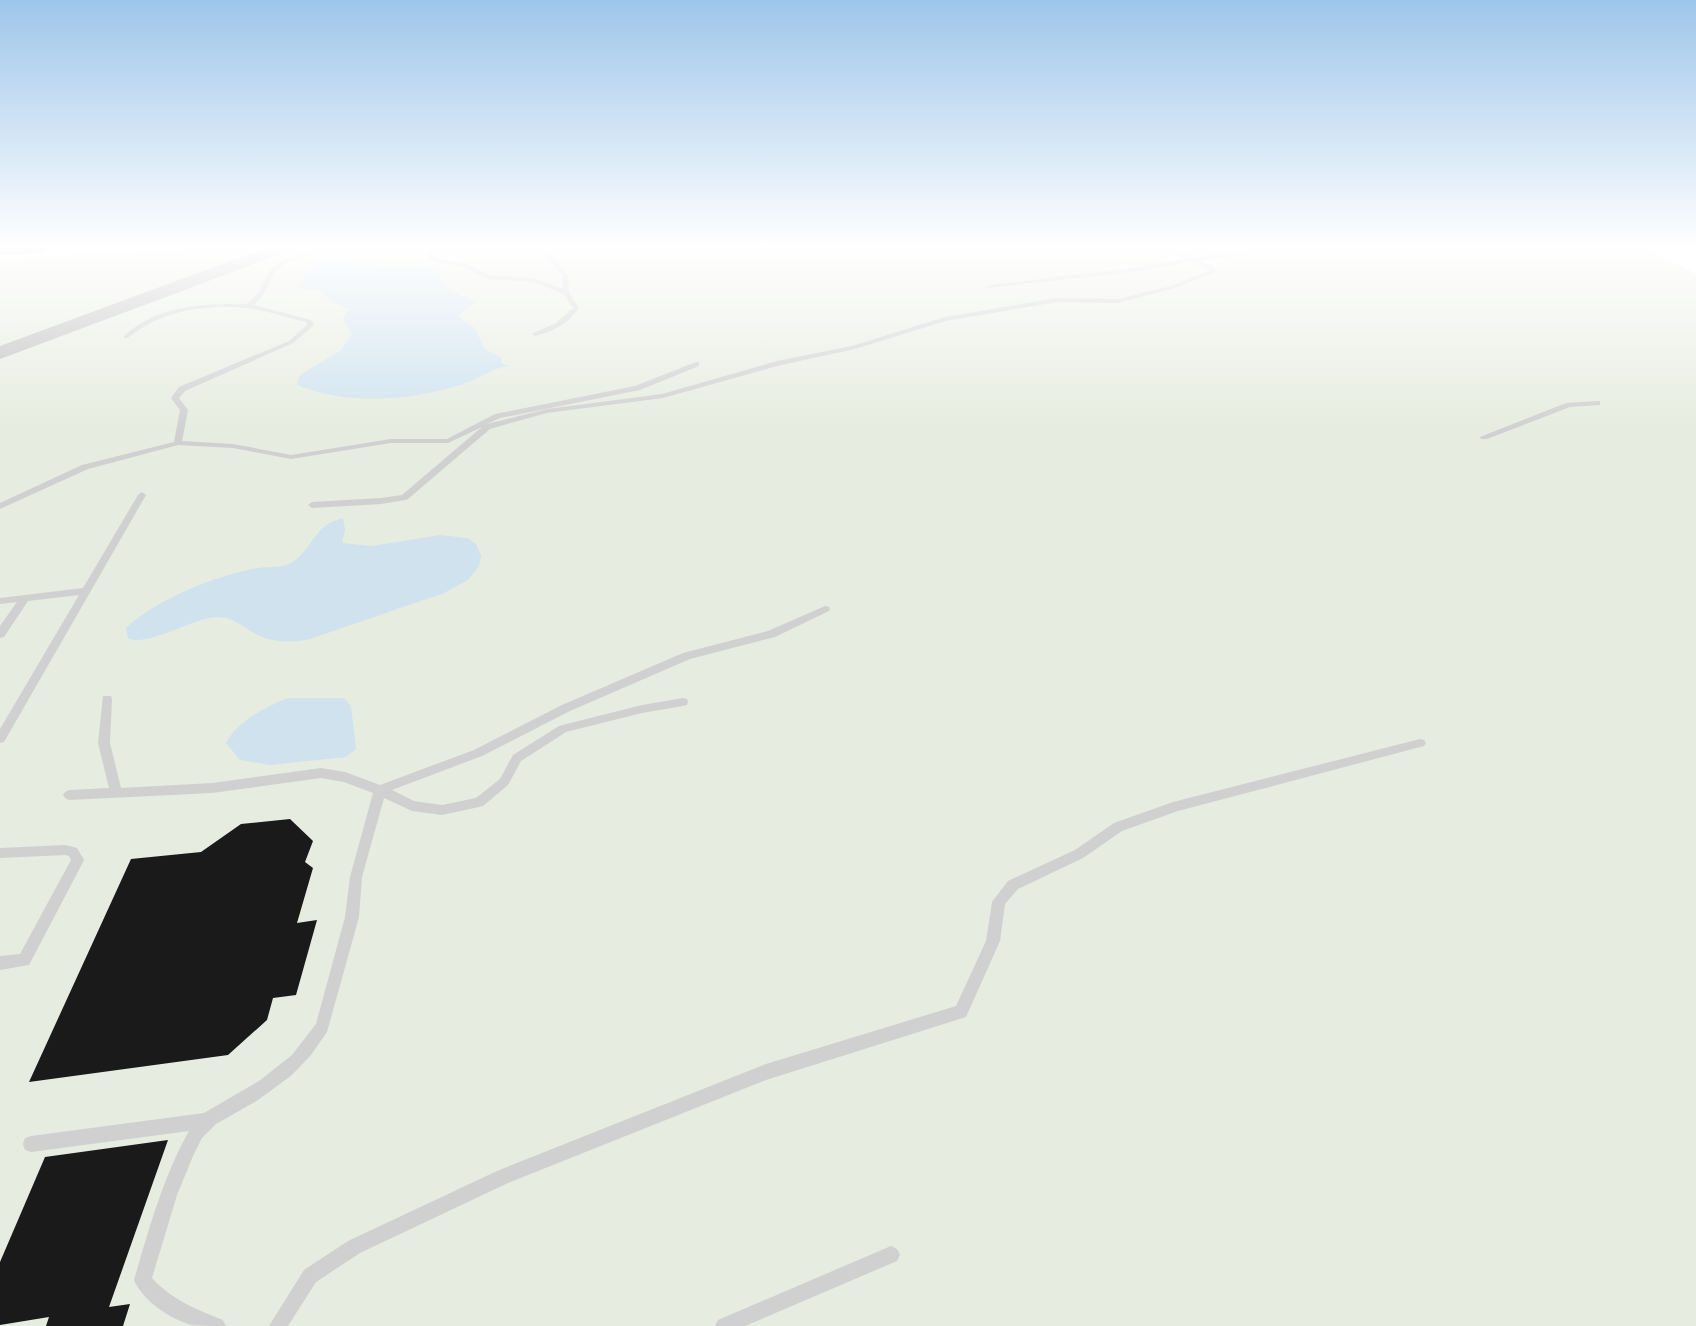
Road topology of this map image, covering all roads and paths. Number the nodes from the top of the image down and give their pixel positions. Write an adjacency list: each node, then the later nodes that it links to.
1 (118, 309): 8 (main road)
2 (184, 309): 7 (lane)
3 (263, 309): 12 (lane)
4 (575, 309): 6 (lane)
5 (1005, 309): 14 (lane)
6 (535, 334)
7 (126, 337)
8 (0, 353)
9 (696, 364): 12 (lane)
10 (1597, 403): 11 (lane)
11 (1483, 437)
12 (177, 443): 15 (lane)
13 (142, 495): 16 (lane)
14 (312, 505)
15 (0, 506)
16 (86, 591): 17 (lane); 23 (lane)
17 (24, 598): 18 (lane); 20 (lane)
18 (0, 601)
19 (825, 609): 25 (lane)
20 (0, 634)
21 (107, 699): 26 (lane)
22 (683, 702): 25 (lane)
23 (0, 739)
24 (1420, 743): 34 (lane)
25 (380, 790): 26 (lane); 30 (lane)
26 (116, 793): 27 (lane)
27 (69, 795)
28 (0, 852): 29 (lane)
29 (0, 963)
30 (205, 1121): 31 (lane); 33 (lane)
31 (31, 1144)
32 (891, 1255): 35 (lane)
33 (217, 1326)
34 (278, 1326)
35 (724, 1326)

